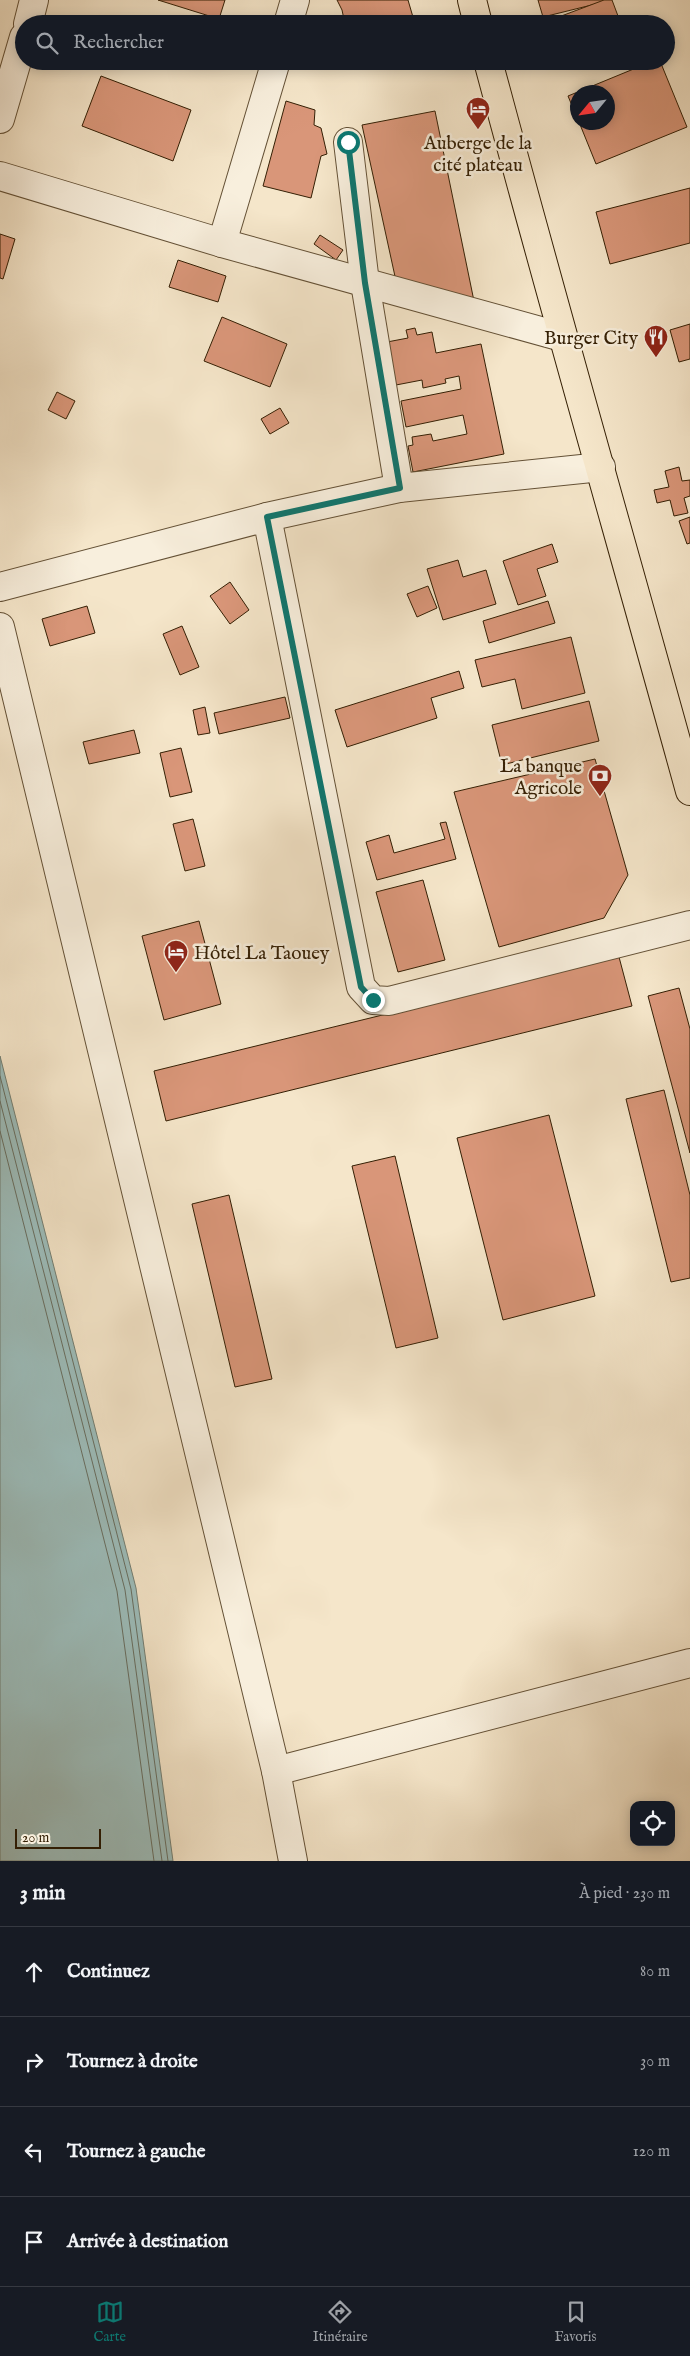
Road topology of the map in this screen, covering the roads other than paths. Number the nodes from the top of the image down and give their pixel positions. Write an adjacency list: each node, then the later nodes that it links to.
1 (34, 0): 4 (street)
2 (295, 0): 5 (street)
3 (472, 0): 6 (main road)
4 (30, 15)
5 (291, 15)
6 (476, 15)
7 (15, 68): 10 (street)
8 (273, 70): 13 (street)
9 (490, 70): 15 (main road)
10 (0, 119)
11 (348, 142): 14 (street)
12 (0, 176): 13 (street)
13 (222, 243): 14 (street)
14 (365, 283): 15 (street); 17 (street)
15 (562, 337): 16 (main road)
16 (601, 467): 17 (street); 21 (main road)
17 (400, 488): 18 (street)
18 (267, 517): 19 (street); 22 (street)
19 (0, 587)
20 (0, 627): 24 (street)
21 (690, 791)
22 (690, 925)
23 (690, 1662): 24 (street)
24 (276, 1772): 25 (street)
25 (293, 1861)

